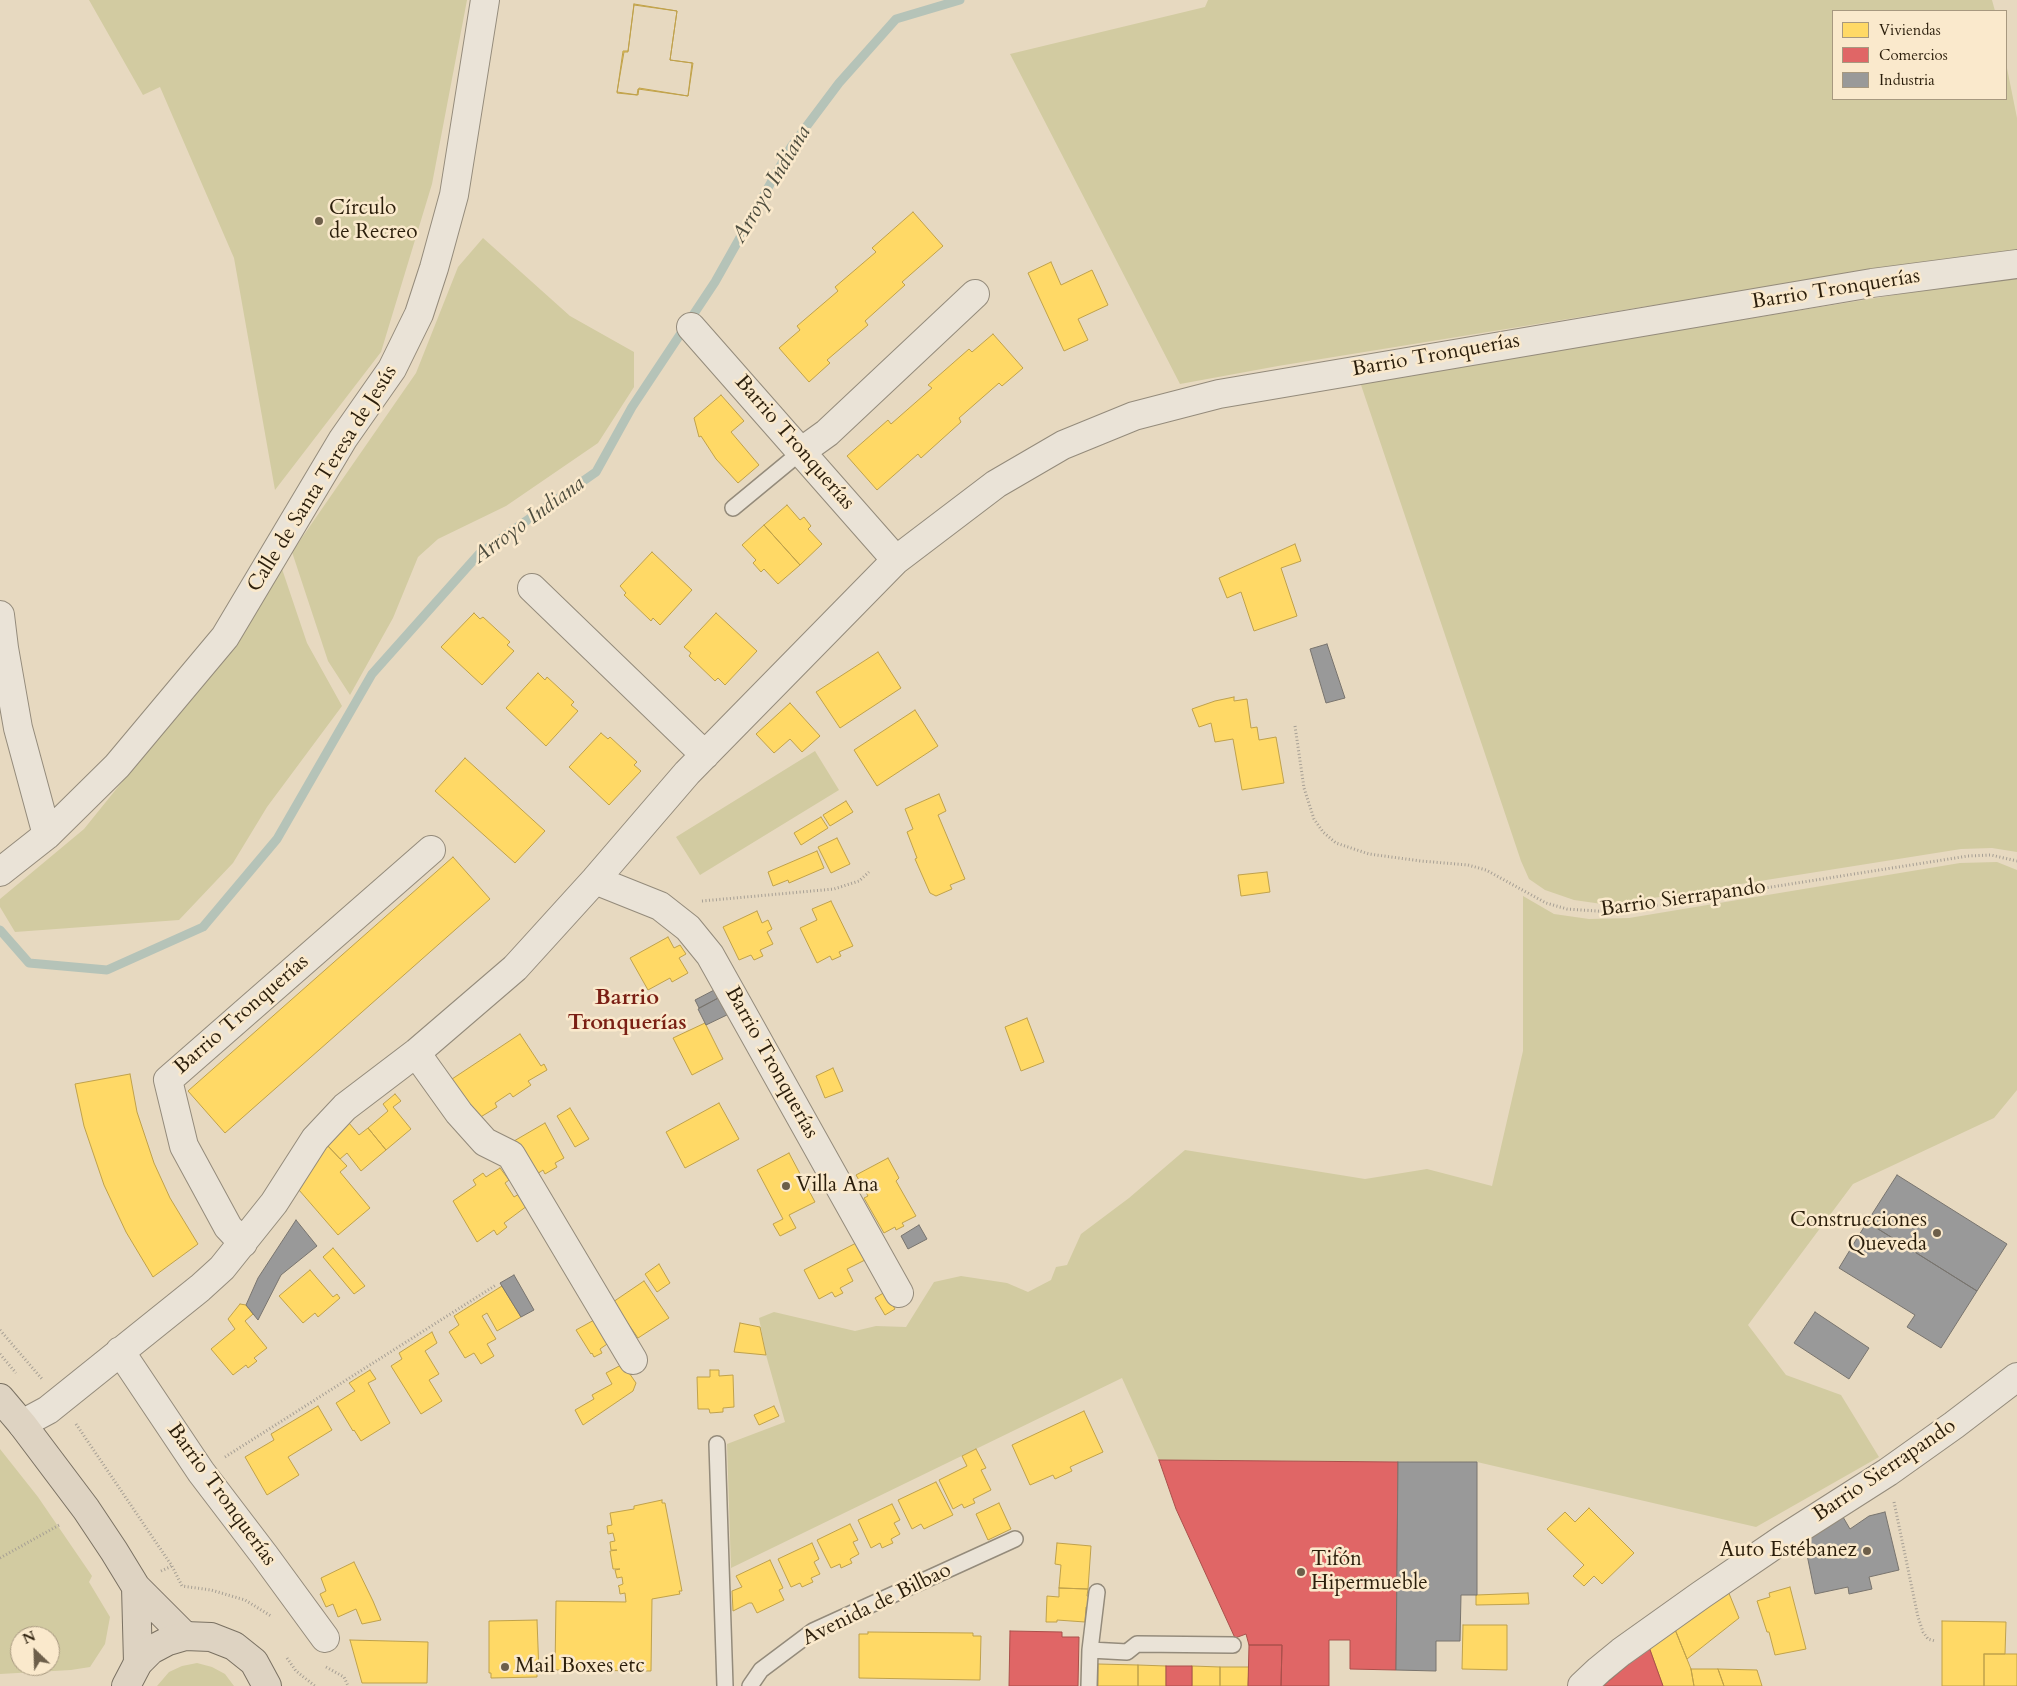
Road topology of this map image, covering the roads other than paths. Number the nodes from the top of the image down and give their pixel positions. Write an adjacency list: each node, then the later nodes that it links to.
1 (485, 0): 11 (street, Calle de Santa Teresa de Jesús)
2 (2017, 264): 7 (street, Barrio Tronquerías)
3 (975, 294): 5 (street, Barrio Tronquerías)
4 (691, 327): 5 (street, Barrio Tronquerías)
5 (802, 451): 6 (lane); 7 (street, Barrio Tronquerías)
6 (733, 508)
7 (896, 560): 10 (street, Barrio Tronquerías)
8 (532, 588): 10 (street)
9 (0, 615): 11 (street)
10 (705, 755): 14 (street, Barrio Tronquerías)
11 (47, 835): 13 (street, Calle de Santa Teresa de Jesús)
12 (431, 850): 16 (street, Barrio Tronquerías)
13 (0, 872)
14 (595, 880): 15 (street, Barrio Tronquerías); 17 (street, Barrio Tronquerías)
15 (416, 1053): 16 (street, Barrio Tronquerías); 19 (street)
16 (243, 1243): 18 (street, Barrio Tronquerías)
17 (899, 1293)
18 (120, 1351): 22 (street, Barrio Tronquerías); 28 (street, Barrio Tronquerías)
19 (633, 1360)
20 (2017, 1377): 36 (street, Barrio Sierrapando)
21 (0, 1398): 22 (main road)
22 (22, 1424): 25 (main road)
23 (717, 1444): 33 (lane)
24 (1015, 1539): 34 (lane, Avenida de Bilbao)
25 (136, 1587): 27 (main road); 31 (main road)
26 (1097, 1592): 30 (lane)
27 (185, 1636): 31 (main road); 32 (main road)
28 (325, 1638)
29 (1233, 1645): 30 (lane)
30 (1090, 1650): 35 (lane)
31 (128, 1679)
32 (268, 1685)
33 (725, 1686)
34 (750, 1686)
35 (1089, 1686)
36 (1582, 1686)

